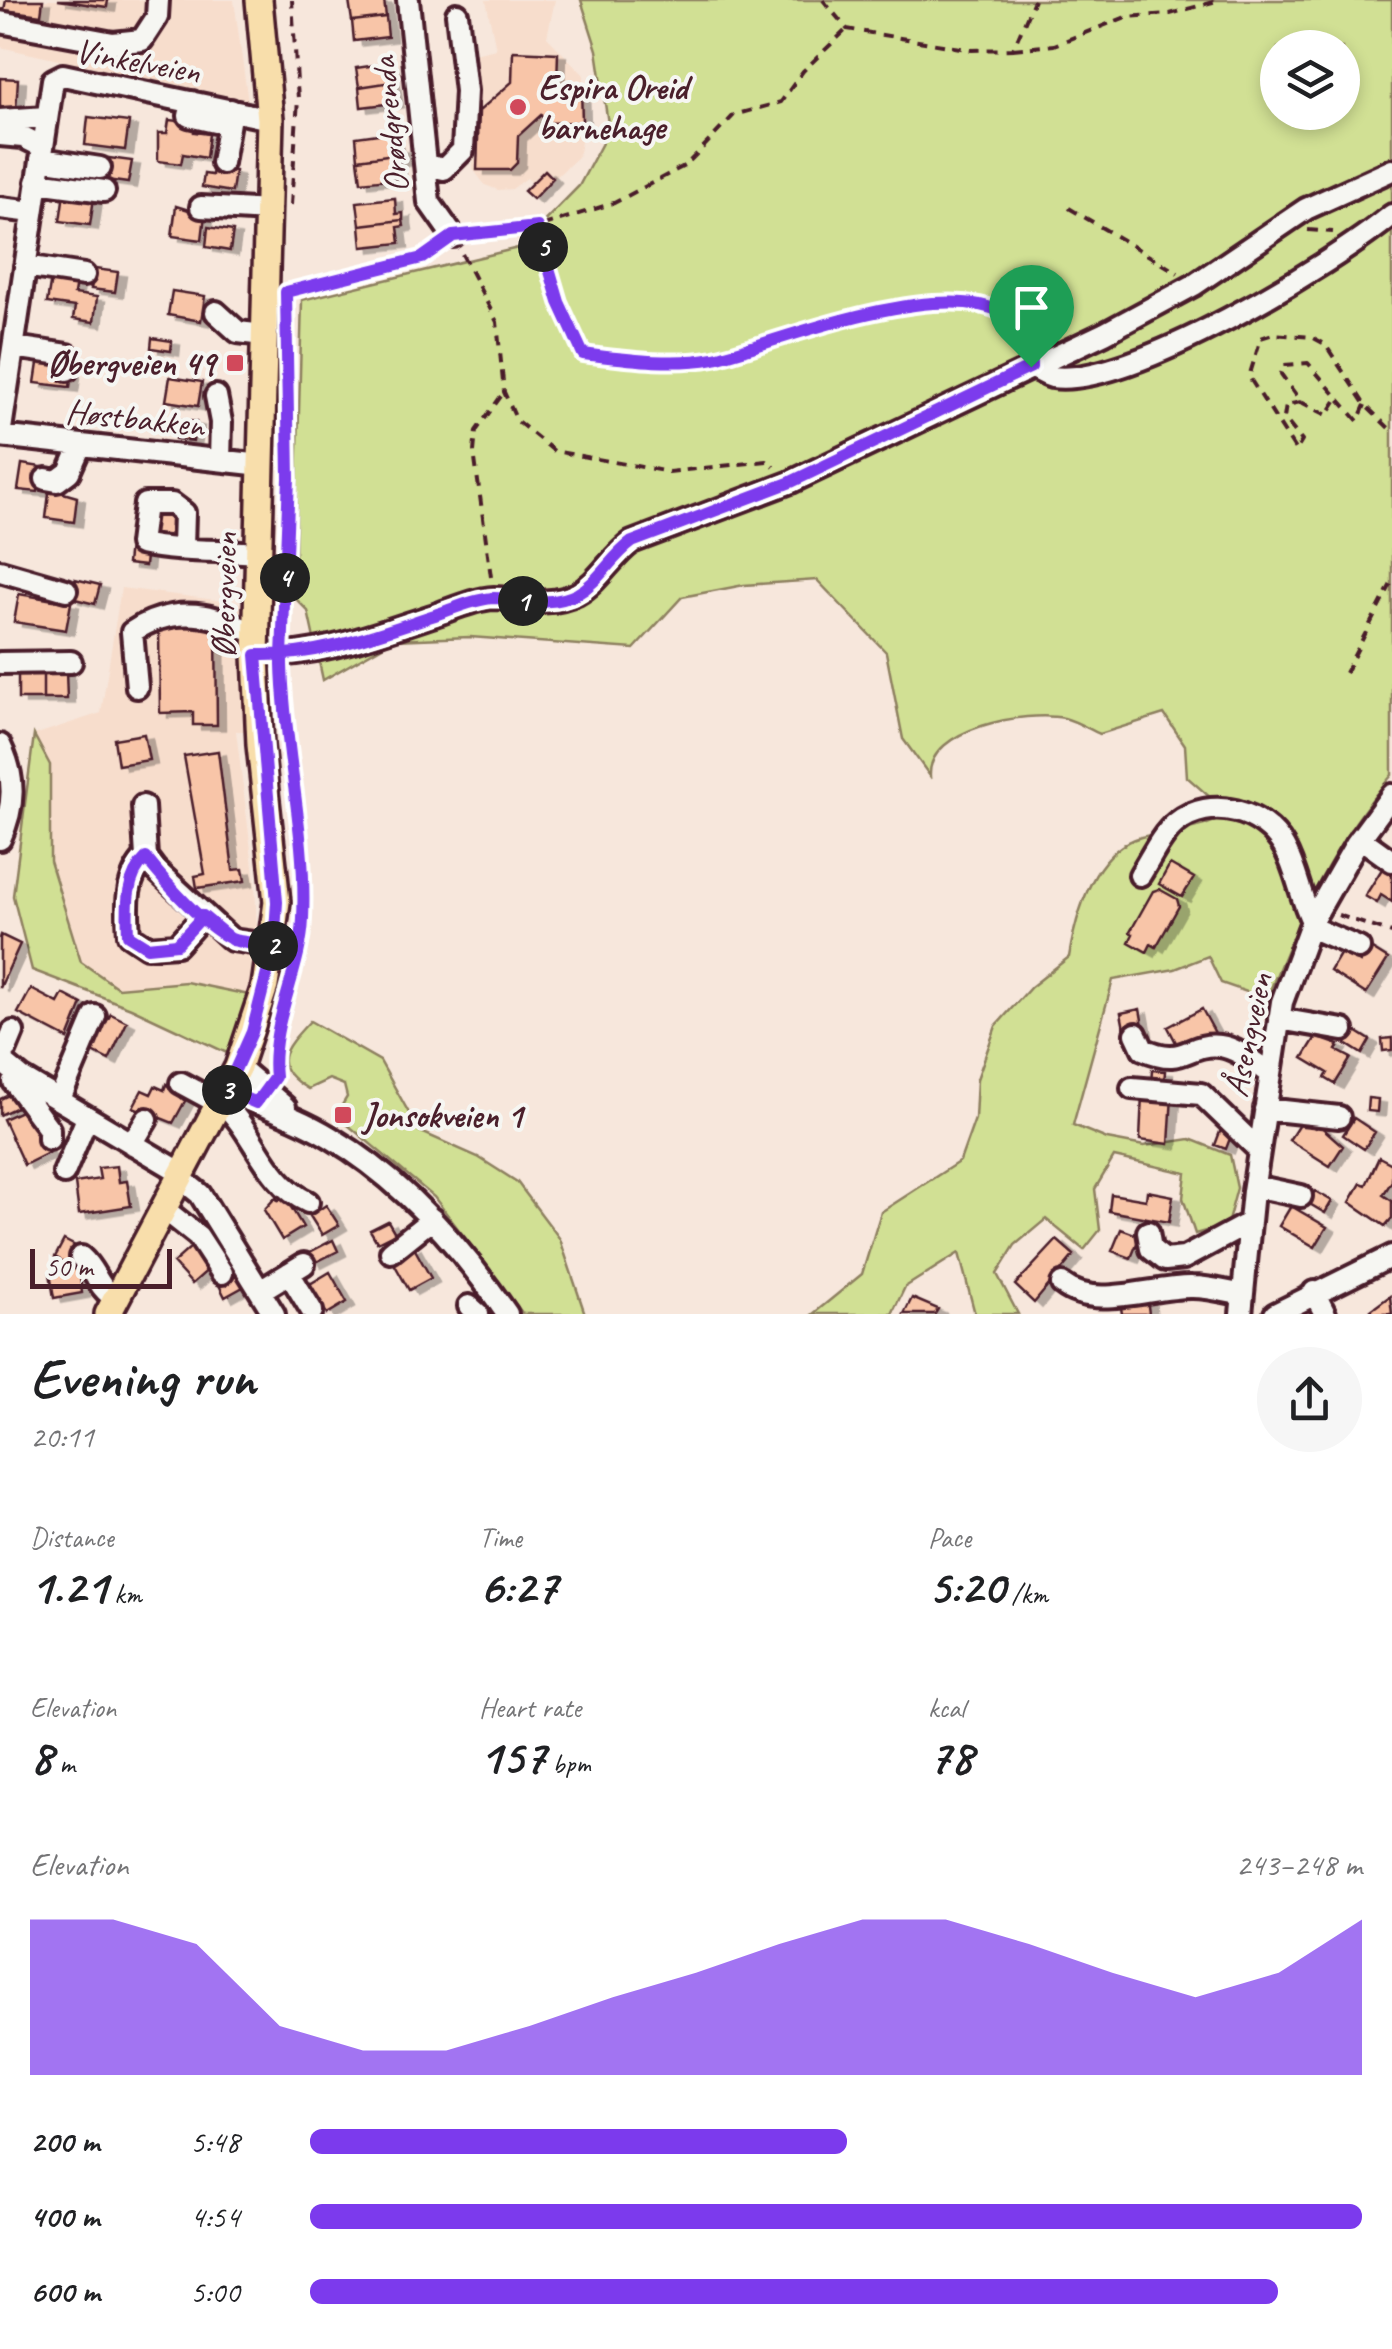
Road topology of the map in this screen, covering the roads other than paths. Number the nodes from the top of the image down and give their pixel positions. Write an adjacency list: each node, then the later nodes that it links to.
1 (158, 0): 5 (street)
2 (259, 0): 8 (main road, Øbergveien)
3 (408, 0): 13 (street, Orødgrenda)
4 (458, 14): 13 (street)
5 (0, 22)
6 (223, 116): 7 (street, Vinkelveien); 8 (street, Vinkelveien); 12 (street)
7 (47, 117): 9 (street); 11 (street, Vinkelveien)
8 (270, 118): 22 (main road, Øbergveien)
9 (0, 120)
10 (0, 135): 11 (street)
11 (42, 153): 14 (street); 16 (street, Vinkelveien)
12 (222, 163)
13 (426, 166): 23 (street, Orødgrenda)
14 (100, 168)
15 (1392, 170): 29 (street)
16 (37, 182): 17 (street); 20 (street, Vinkelveien)
17 (104, 191)
18 (201, 207): 22 (street)
19 (0, 208): 20 (street)
20 (33, 212): 24 (street, Vinkelveien)
21 (1392, 215): 29 (street)
22 (280, 216): 27 (main road, Øbergveien)
23 (453, 236)
24 (25, 266): 25 (street); 28 (street, Vinkelveien)
25 (84, 275)
26 (216, 312): 27 (street)
27 (264, 335): 36 (main road, Øbergveien)
28 (9, 336): 30 (street); 31 (street, Vinkelveien)
29 (1031, 367): 42 (street)
30 (67, 370)
31 (4, 390): 33 (street, Vinkelveien)
32 (216, 396): 35 (street)
33 (0, 436): 34 (street, Høstbakken)
34 (80, 445): 35 (street, Høstbakken); 37 (street)
35 (220, 460): 36 (street, Høstbakken)
36 (262, 465): 39 (main road, Øbergveien)
37 (46, 480)
38 (184, 547): 39 (street)
39 (259, 552): 42 (main road, Øbergveien)
40 (0, 572): 41 (street)
41 (66, 590)
42 (265, 647): 45 (street); 57 (main road, Øbergveien)
43 (72, 662): 44 (street)
44 (0, 663)
45 (137, 686)
46 (0, 745): 47 (street)
47 (6, 794): 51 (street)
48 (1392, 795): 50 (street, Åsengveien)
49 (143, 806): 52 (street)
50 (1360, 838): 53 (street); 56 (street, Åsengveien)
51 (0, 839)
52 (146, 858): 55 (street); 55 (street)
53 (1392, 861)
54 (1140, 874): 56 (street)
55 (203, 916): 57 (street)
56 (1314, 919): 58 (street); 60 (street, Åsengveien)
57 (274, 946): 69 (main road, Øbergveien)
58 (1359, 948)
59 (95, 1016): 70 (street)
60 (1279, 1019): 61 (street); 65 (street, Åsengveien)
61 (1342, 1030)
62 (14, 1032): 64 (street)
63 (1136, 1034): 65 (street)
64 (0, 1060): 66 (street)
65 (1270, 1073): 71 (street, Åsengveien)
66 (12, 1083): 70 (street); 76 (street)
67 (182, 1083): 69 (street)
68 (1132, 1088): 78 (street)
69 (225, 1090): 75 (street); 75 (street); 80 (main road, Øbergveien); 83 (street)
70 (60, 1099): 73 (street)
71 (1265, 1108): 72 (street); 78 (street, Åsengveien)
72 (1339, 1117)
73 (87, 1118): 77 (street); 79 (street)
74 (147, 1119): 77 (street)
75 (297, 1119): 85 (street)
76 (49, 1139)
77 (132, 1144): 80 (street)
78 (1259, 1150): 81 (street, Åsengveien)
79 (64, 1173)
80 (181, 1175): 84 (main road, Øbergveien); 93 (street)
81 (1254, 1186): 82 (street); 86 (street, Åsengveien)
82 (1301, 1196)
83 (308, 1202)
84 (164, 1208): 91 (street); 96 (main road, Øbergveien)
85 (432, 1219): 88 (street); 98 (street)
86 (1249, 1223): 87 (street); 95 (street, Åsengveien)
87 (1148, 1232)
88 (391, 1252)
89 (1392, 1256): 94 (street)
90 (82, 1257): 96 (street)
91 (222, 1272)
92 (1062, 1284): 95 (street)
93 (260, 1291): 97 (street); 99 (street)
94 (1314, 1292): 100 (street); 101 (street)
95 (1240, 1304)
96 (112, 1306)
97 (312, 1312)
98 (504, 1312)
99 (272, 1313)
100 (1274, 1314)
101 (1326, 1314)

